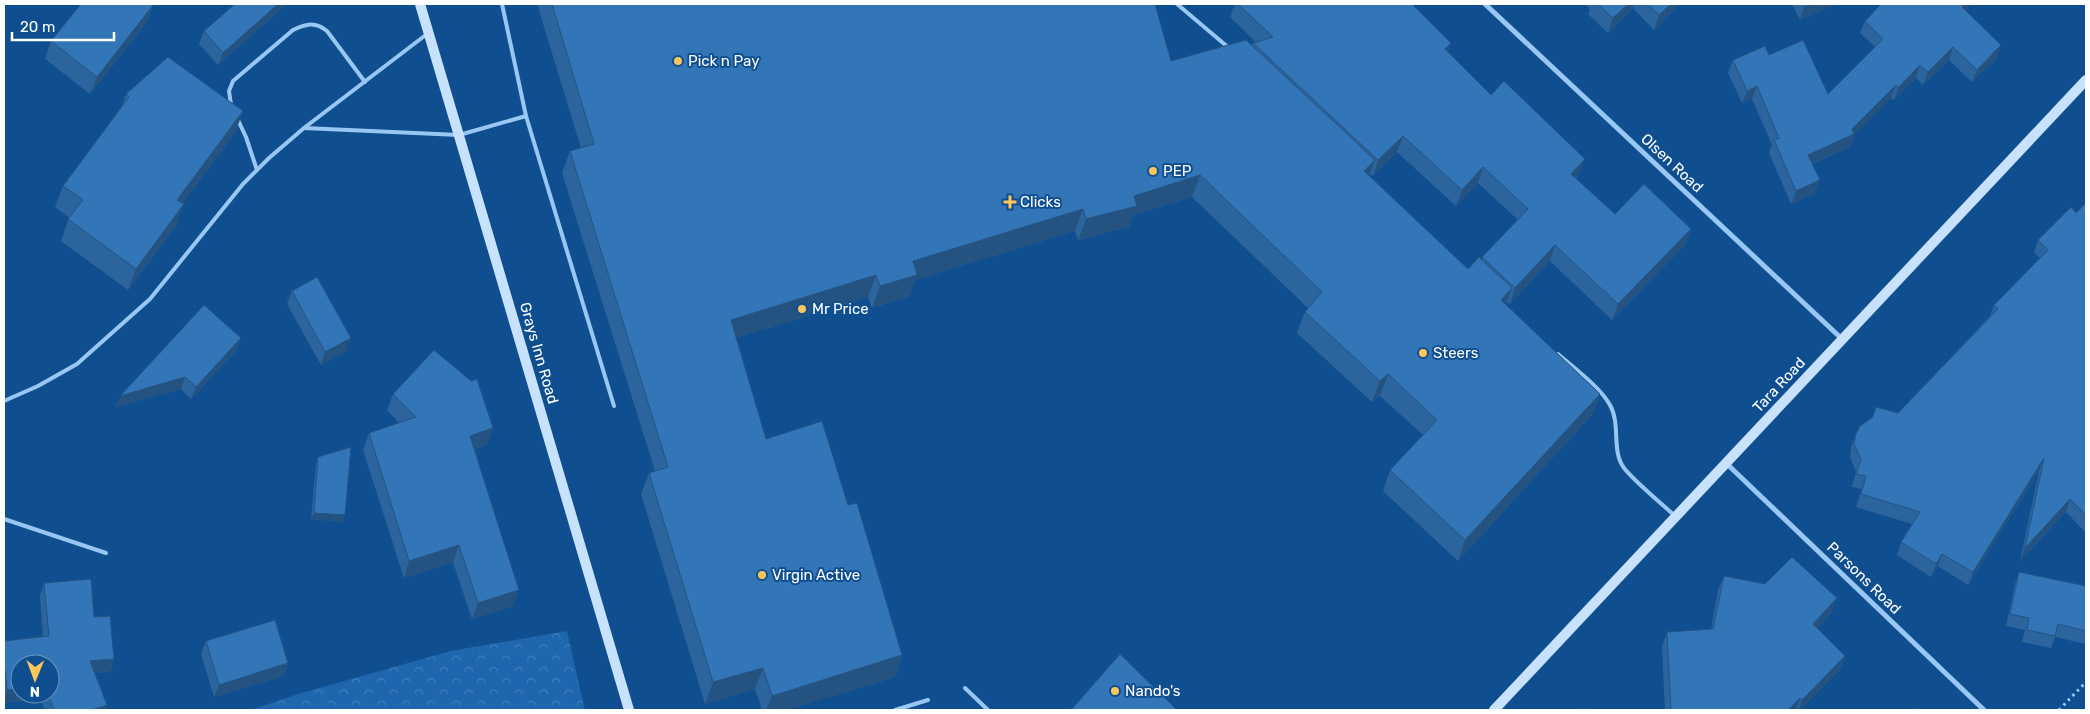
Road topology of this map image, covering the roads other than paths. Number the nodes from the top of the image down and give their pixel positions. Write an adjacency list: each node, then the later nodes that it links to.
1 (420, 4): 5 (street, Grays Inn Road)
2 (502, 4): 9 (lane)
3 (1177, 4): 6 (lane)
4 (1485, 4): 13 (street, Olsen Road)
5 (429, 33): 8 (lane); 11 (street, Grays Inn Road)
6 (1233, 52)
7 (2086, 80): 13 (street, Tara Road)
8 (365, 82): 10 (lane); 12 (lane)
9 (526, 116): 11 (lane); 16 (lane)
10 (304, 128): 11 (lane); 12 (lane)
11 (459, 136): 23 (street, Grays Inn Road)
12 (257, 170): 15 (lane)
13 (1842, 340): 17 (street, Tara Road)
14 (1550, 347): 18 (lane)
15 (4, 401)
16 (614, 406)
17 (1727, 464): 18 (street, Tara Road); 27 (street, Parsons Road)
18 (1676, 518): 26 (street, Tara Road)
19 (4, 519): 20 (lane)
20 (106, 553)
21 (965, 688): 25 (lane)
22 (928, 700): 24 (lane)
23 (629, 710)
24 (895, 710)
25 (988, 710)
26 (1494, 710)
27 (1984, 710)

